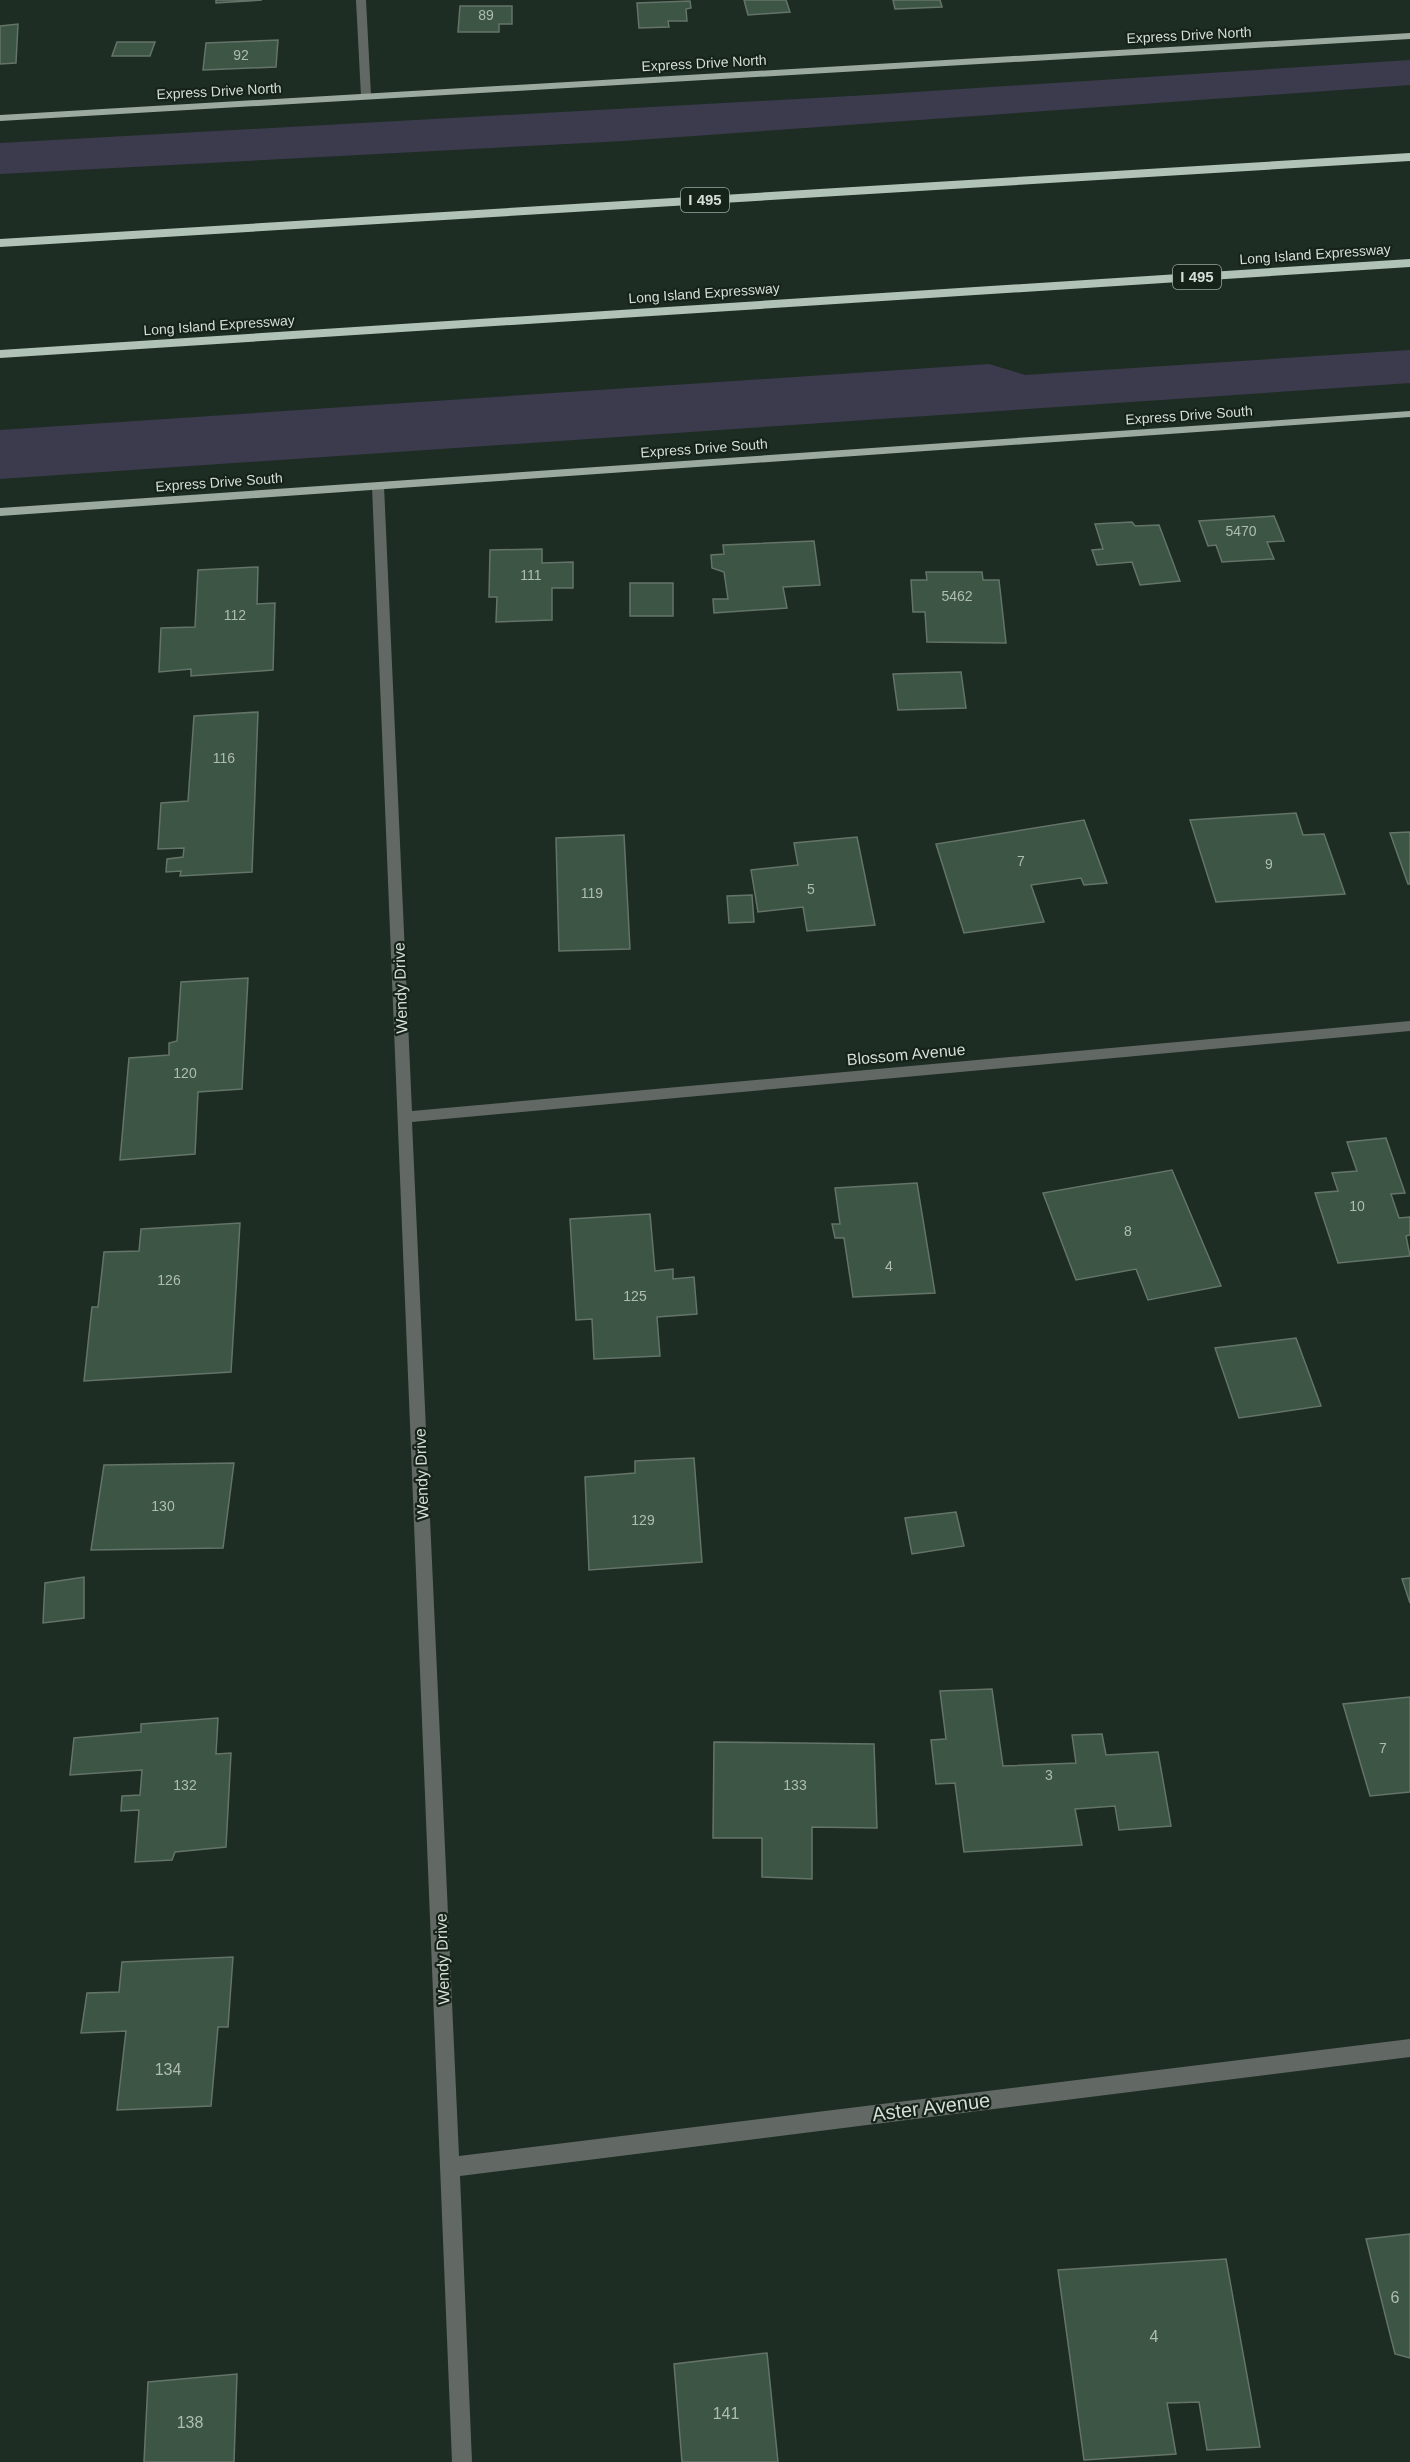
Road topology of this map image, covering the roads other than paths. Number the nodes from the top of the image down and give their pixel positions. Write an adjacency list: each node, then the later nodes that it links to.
1 (361, 0): 3 (street)
2 (1410, 36): 3 (main road, Express Drive North)
3 (366, 96): 4 (main road, Express Drive North)
4 (0, 118)
5 (1410, 157): 6 (highway, I 495)
6 (0, 243)
7 (1410, 263): 8 (highway, Long Island Expressway / I 495)
8 (0, 354)
9 (1410, 414): 10 (main road, Express Drive South)
10 (378, 486): 11 (main road, Express Drive South); 13 (street, Wendy Drive)
11 (0, 512)
12 (1410, 1026): 13 (street, Blossom Avenue)
13 (406, 1117): 15 (street, Wendy Drive)
14 (1410, 2048): 15 (street, Aster Avenue)
15 (451, 2167): 16 (street, Wendy Drive)
16 (462, 2462)

